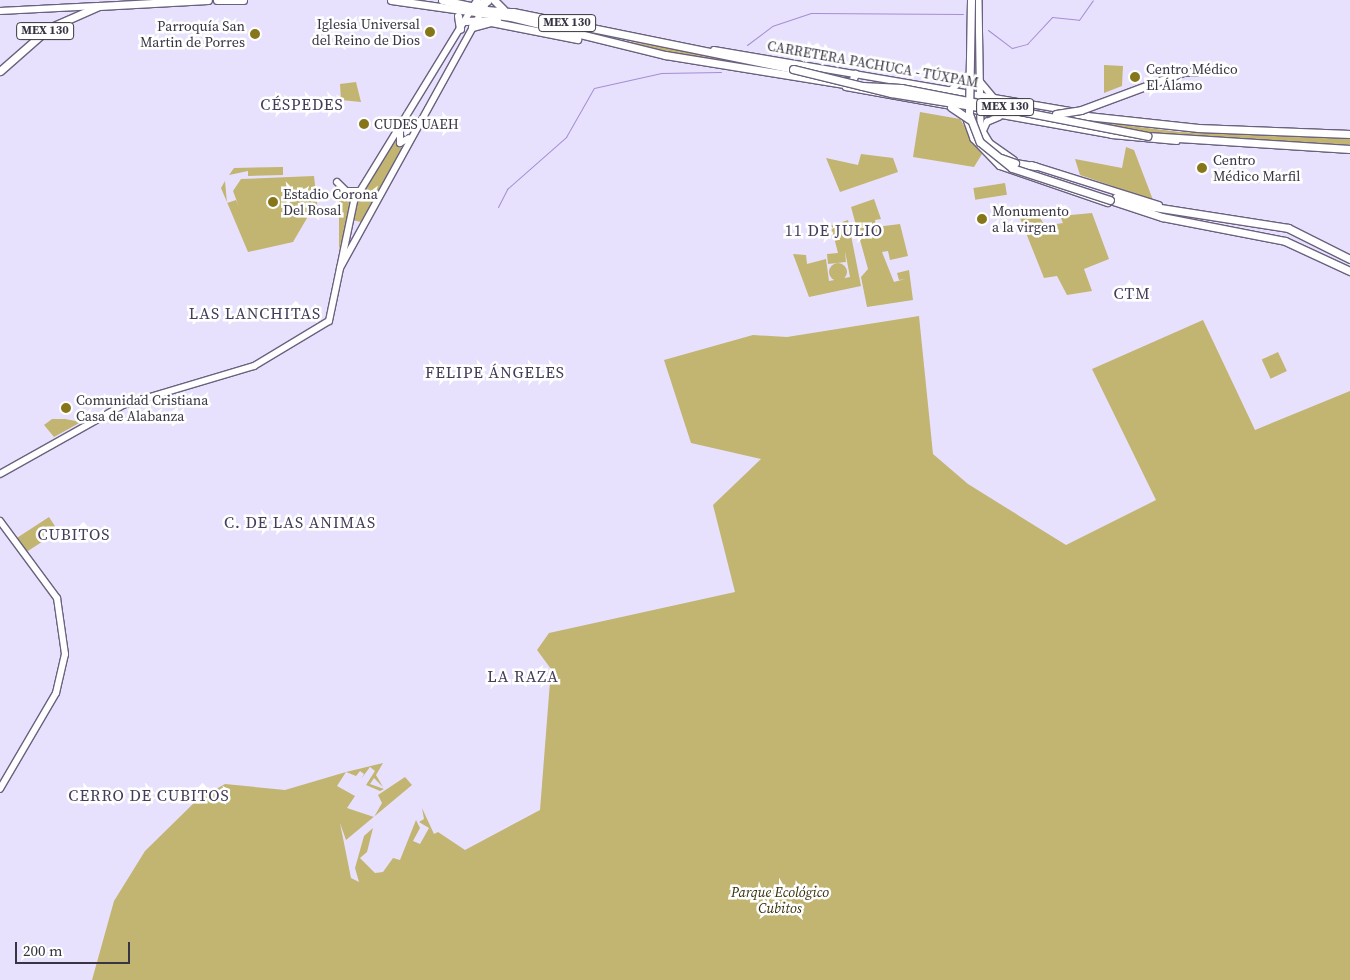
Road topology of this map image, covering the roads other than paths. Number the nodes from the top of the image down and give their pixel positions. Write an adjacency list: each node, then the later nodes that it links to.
1 (140, 0): 12 (main road, MEX 130)
2 (208, 0): 11 (main road, MEX 130)
3 (217, 0): 4 (main road)
4 (243, 0)
5 (391, 0): 17 (main road, MEX 130)
6 (414, 0): 14 (main road, MEX 130)
7 (442, 0): 14 (main road)
8 (462, 0): 14 (main road)
9 (969, 0): 25 (street); 55 (main road, bridge)
10 (977, 0): 24 (street); 55 (main road, bridge)
11 (158, 2): 12 (main road, MEX 130)
12 (124, 4): 13 (main road, MEX 130)
13 (99, 6): 16 (street); 26 (main road, MEX 130)
14 (480, 7): 15 (main road); 15 (main road, CARRETERA PACHUCA - TÚXPAM / MEX 130); 17 (main road, MEX 130); 18 (main road); 19 (main road); 20 (main road, CARRETERA PACHUCA - TÚXPAM / MEX 130)
15 (508, 11): 21 (main road, CARRETERA PACHUCA - TÚXPAM / MEX 130)
16 (0, 12)
17 (454, 12): 18 (main road)
18 (463, 24): 19 (main road); 38 (main road)
19 (472, 27): 22 (main road); 46 (main road)
20 (557, 28): 21 (main road); 22 (main road, CARRETERA PACHUCA - TÚXPAM / MEX 130)
21 (626, 35): 23 (main road, CARRETERA PACHUCA - TÚXPAM / MEX 130)
22 (595, 40): 31 (main road, CARRETERA PACHUCA - TÚXPAM / MEX 130)
23 (714, 50): 28 (street, CARRETERA PACHUCA - TÚXPAM / MEX 130); 37 (main road, CARRETERA PACHUCA - TÚXPAM / MEX 130, bridge)
24 (979, 51): 25 (street); 30 (street)
25 (968, 52): 29 (street)
26 (0, 71)
27 (1194, 72): 43 (main road, bridge)
28 (855, 74): 31 (main road); 33 (street, CARRETERA PACHUCA - TÚXPAM / MEX 130)
29 (967, 76): 33 (street); 34 (street)
30 (978, 76): 35 (street); 36 (street)
31 (808, 80): 32 (main road, CARRETERA PACHUCA - TÚXPAM / MEX 130)
32 (844, 86): 37 (street, CARRETERA PACHUCA - TÚXPAM / MEX 130); 43 (main road, CARRETERA PACHUCA - TÚXPAM / MEX 130, bridge)
33 (948, 91): 34 (street, CARRETERA PACHUCA - TÚXPAM / MEX 130)
34 (966, 94): 35 (street, CARRETERA PACHUCA - TÚXPAM / MEX 130); 41 (street)
35 (977, 96): 36 (street, CARRETERA PACHUCA - TÚXPAM / MEX 130); 41 (street); 42 (street)
36 (995, 99): 39 (street, CARRETERA PACHUCA - TÚXPAM / MEX 130)
37 (920, 100): 40 (street, CARRETERA PACHUCA - TÚXPAM / MEX 130); 41 (street); 45 (main road, CARRETERA PACHUCA - TÚXPAM / MEX 130, bridge); 52 (main road, bridge)
38 (415, 102): 46 (main road); 54 (main road)
39 (1011, 102): 42 (street); 45 (street, CARRETERA PACHUCA - TÚXPAM / MEX 130)
40 (943, 106): 41 (street, CARRETERA PACHUCA - TÚXPAM / MEX 130); 47 (street)
41 (965, 106): 42 (street, CARRETERA PACHUCA - TÚXPAM / MEX 130); 47 (street)
42 (978, 108): 44 (street, CARRETERA PACHUCA - TÚXPAM / MEX 130); 49 (street)
43 (1048, 115): 50 (main road, CARRETERA PACHUCA - TÚXPAM / MEX 130, bridge)
44 (1003, 116): 49 (street); 50 (street, CARRETERA PACHUCA - TÚXPAM / MEX 130)
45 (1087, 116): 48 (main road, CARRETERA PACHUCA - TÚXPAM / MEX 130)
46 (420, 124): 59 (main road)
47 (967, 124): 57 (street)
48 (1350, 134)
49 (985, 136): 52 (street)
50 (1177, 141): 51 (main road, CARRETERA PACHUCA - TÚXPAM / MEX 130)
51 (1350, 149)
52 (1035, 166): 56 (street)
53 (337, 182): 54 (main road)
54 (358, 191): 59 (main road)
55 (1111, 198): 56 (main road); 57 (main road)
56 (1175, 208): 58 (main road)
57 (1148, 214): 60 (main road)
58 (1350, 259)
59 (340, 268): 61 (main road)
60 (1349, 270)
61 (0, 474)
62 (0, 521): 63 (main road)
63 (0, 789)

